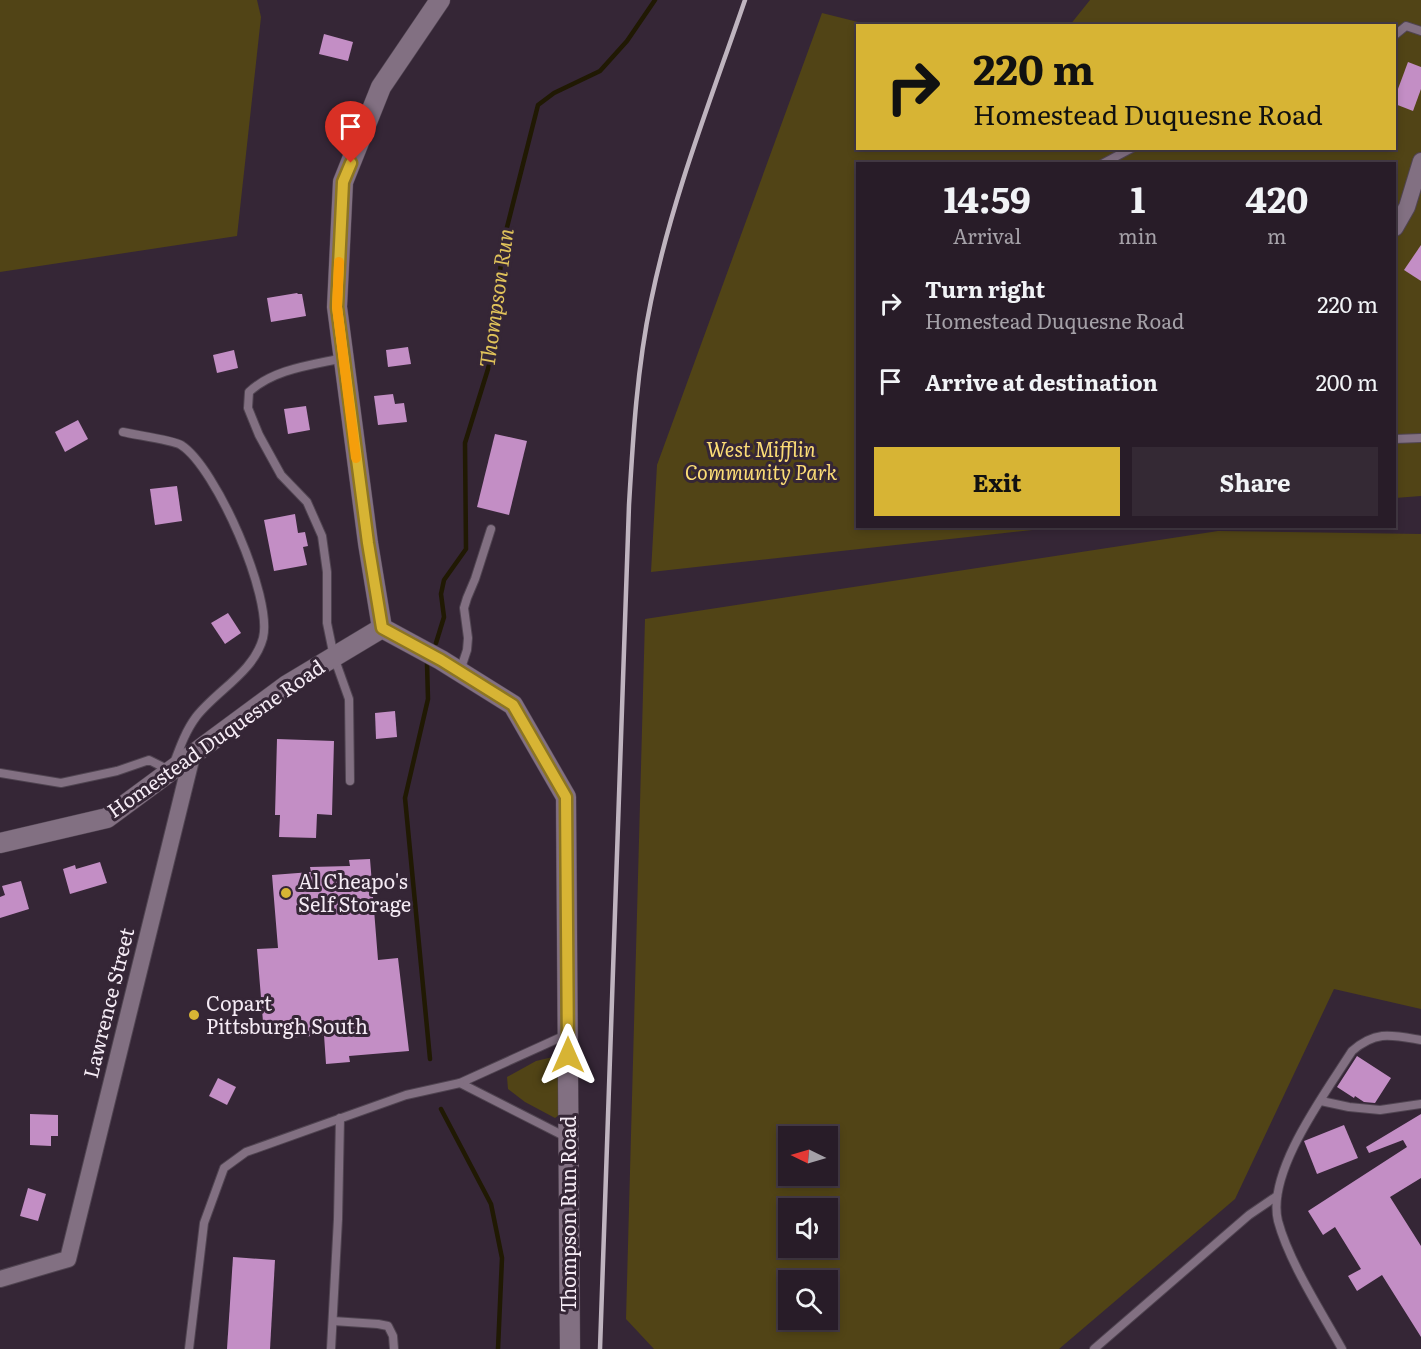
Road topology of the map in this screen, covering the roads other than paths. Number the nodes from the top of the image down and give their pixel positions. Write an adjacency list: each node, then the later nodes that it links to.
1 (440, 0): 8 (street)
2 (1421, 31): 3 (lane)
3 (1396, 34)
4 (1128, 150): 6 (lane)
5 (1421, 161): 7 (street)
6 (1106, 162)
7 (1396, 226)
8 (344, 358): 13 (street); 14 (lane)
9 (123, 432): 17 (lane)
10 (1396, 438): 11 (lane)
11 (1421, 438)
12 (491, 529): 15 (lane)
13 (382, 628): 14 (street, Homestead Duquesne Road); 15 (street, Thompson Run Road)
14 (334, 657): 16 (street, Homestead Duquesne Road); 19 (lane)
15 (460, 671): 21 (street, Thompson Run Road)
16 (192, 756): 17 (street, Homestead Duquesne Road); 29 (street, Lawrence Street)
17 (171, 771): 18 (lane); 20 (street, Homestead Duquesne Road)
18 (0, 773)
19 (350, 781)
20 (0, 843)
21 (568, 1034): 23 (lane); 27 (street, Thompson Run Road)
22 (1421, 1040): 24 (lane)
23 (460, 1083): 26 (lane); 27 (lane)
24 (1321, 1101): 25 (lane); 28 (lane)
25 (1421, 1104)
26 (340, 1119): 30 (lane); 31 (lane)
27 (568, 1138): 34 (street, Thompson Run Road)
28 (1277, 1196): 35 (lane); 36 (lane)
29 (0, 1279)
30 (333, 1321): 32 (lane); 33 (lane)
31 (189, 1349)
32 (331, 1349)
33 (394, 1349)
34 (570, 1349)
35 (1094, 1349)
36 (1342, 1349)

